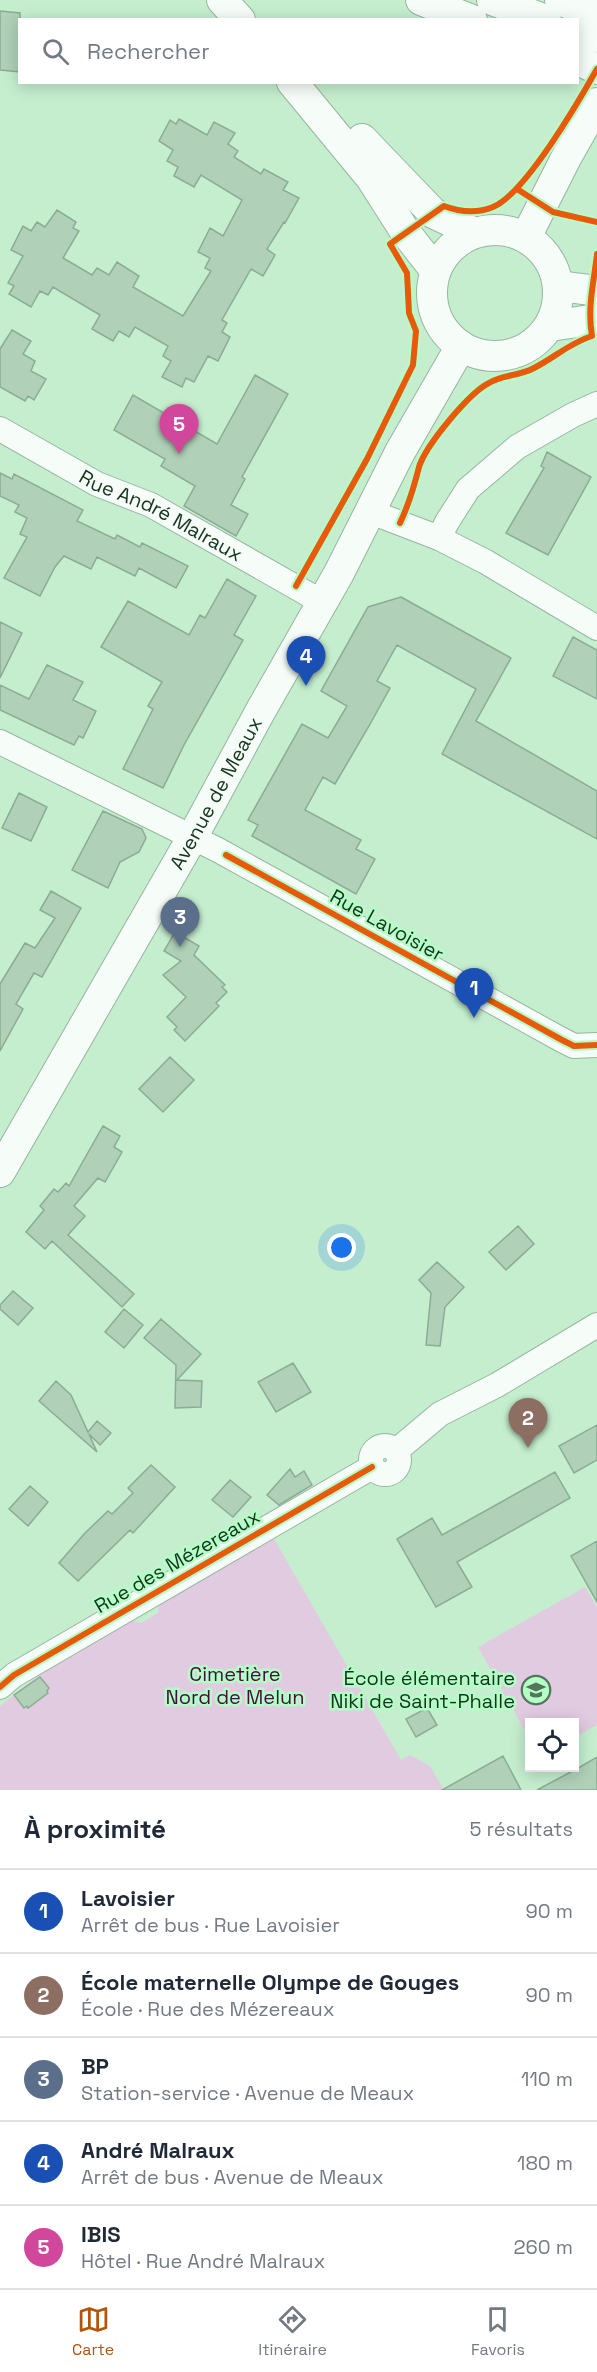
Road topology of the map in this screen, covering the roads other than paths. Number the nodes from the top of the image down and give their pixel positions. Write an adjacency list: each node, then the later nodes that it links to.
1 (222, 0): 7 (main road)
2 (246, 0): 8 (main road)
3 (421, 0): 9 (main road)
4 (492, 0): 10 (main road)
5 (560, 0): 6 (main road)
6 (597, 15)
7 (238, 18)
8 (260, 18)
9 (467, 18)
10 (541, 18)
11 (579, 30): 12 (main road)
12 (597, 37)
13 (579, 60): 14 (main road)
14 (597, 69)
15 (294, 84): 20 (main road)
16 (316, 84): 18 (main road)
17 (597, 104): 19 (main road)
18 (473, 232): 19 (main road); 20 (main road)
19 (526, 237): 21 (main road)
20 (435, 270): 25 (main road)
21 (559, 286): 22 (main road); 24 (main road)
22 (597, 291)
23 (597, 319): 24 (main road)
24 (550, 326): 25 (main road)
25 (461, 346): 28 (main road, Avenue de Meaux)
26 (597, 404): 29 (street)
27 (0, 429): 30 (street, Rue André Malraux)
28 (373, 508): 29 (street); 30 (main road, Avenue de Meaux)
29 (440, 538): 31 (street)
30 (322, 602): 33 (main road, Avenue de Meaux)
31 (597, 628)
32 (0, 742): 33 (street, Rue Lavoisier)
33 (192, 838): 34 (street, Rue Lavoisier); 35 (main road, Avenue de Meaux)
34 (597, 1045)
35 (0, 1172)
36 (597, 1325): 37 (street, Rue des Mézereaux)
37 (0, 1686)

